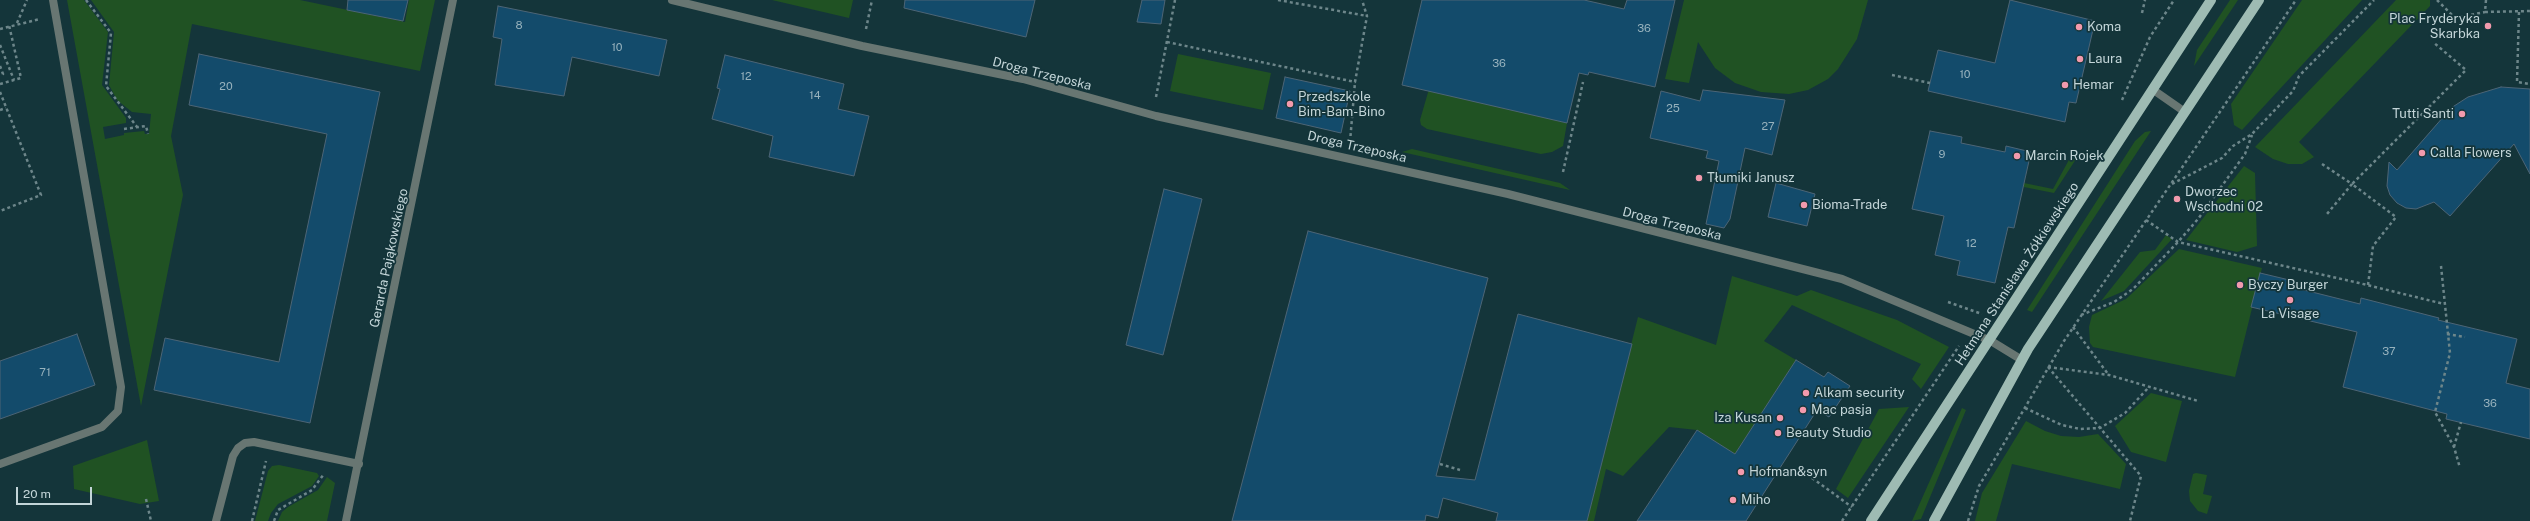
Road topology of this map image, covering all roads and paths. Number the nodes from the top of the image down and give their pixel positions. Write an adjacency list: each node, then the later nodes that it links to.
1 (27, 0): 24 (path)
2 (53, 0): 22 (street)
3 (86, 0): 45 (path)
4 (453, 0): 79 (street, Gerarda Pająkowskiego)
5 (672, 0): 29 (street, Droga Trzeposka)
6 (872, 0): 29 (path)
7 (1175, 0): 34 (path)
8 (1278, 0): 23 (path)
9 (1362, 0): 23 (path)
10 (2145, 0): 21 (path)
11 (2174, 0): 41 (path)
12 (2211, 0): 39 (main road, Hetmana Stanisława Żółkiewskiego)
13 (2259, 0): 44 (main road)
14 (2296, 0): 53 (path)
15 (2374, 0): 48 (path)
16 (2436, 0): 19 (path)
17 (2486, 0): 19 (path)
18 (2530, 11): 20 (path)
19 (2485, 12): 20 (path)
20 (2519, 12): 38 (path)
21 (2142, 13)
22 (56, 16): 24 (path); 78 (street)
23 (1367, 16): 34 (path)
24 (17, 24): 25 (path)
25 (9, 25): 26 (path); 33 (path)
26 (0, 29)
27 (2433, 42): 52 (path)
28 (0, 45): 33 (path)
29 (862, 46): 64 (street, Droga Trzeposka)
30 (0, 66): 31 (path)
31 (0, 75)
32 (1892, 75): 36 (path)
33 (14, 80): 37 (path)
34 (1355, 82): 49 (path)
35 (1583, 82): 51 (path)
36 (1930, 83)
37 (0, 84)
38 (2530, 84)
39 (2152, 89): 44 (street); 67 (main road, Hetmana Stanisława Żółkiewskiego)
40 (0, 92): 42 (path)
41 (2120, 105)
42 (6, 108): 43 (path); 54 (path)
43 (0, 110)
44 (2185, 112): 68 (main road)
45 (137, 127): 46 (path); 47 (path)
46 (124, 129)
47 (148, 134)
48 (2252, 134): 53 (path); 57 (path)
49 (1350, 144)
50 (2322, 164): 52 (path)
51 (1563, 172)
52 (2352, 184): 55 (path); 59 (path)
53 (2171, 185): 56 (path)
54 (0, 212)
55 (2327, 214)
56 (2146, 220): 57 (path); 62 (path)
57 (2178, 242): 59 (path); 62 (path)
58 (2441, 266): 60 (path)
59 (2368, 285): 60 (path)
60 (2444, 304): 65 (path)
61 (1986, 308): 64 (path)
62 (2080, 315): 63 (path)
63 (2073, 327): 69 (path); 70 (path)
64 (1969, 332): 67 (street, Droga Trzeposka); 86 (path)
65 (2447, 334): 66 (path); 76 (path)
66 (2465, 337)
67 (1991, 340): 68 (street, Droga Trzeposka); 93 (main road, Hetmana Stanisława Żółkiewskiego)
68 (2022, 360): 94 (main road)
69 (2048, 367): 70 (path); 73 (path); 75 (path)
70 (2109, 375): 71 (path)
71 (2149, 386): 72 (path); 75 (path)
72 (2198, 401)
73 (2025, 408): 75 (path); 95 (path)
74 (2461, 422): 76 (path)
75 (2100, 428): 96 (path)
76 (2454, 447): 81 (path)
77 (267, 458): 89 (path)
78 (0, 464)
79 (359, 464): 88 (street); 91 (street, Gerarda Pająkowskiego)
80 (1440, 464): 83 (path)
81 (2460, 468)
82 (326, 469): 90 (path)
83 (1460, 470)
84 (1812, 478): 86 (path)
85 (146, 499): 87 (path)
86 (1852, 507): 92 (path)
87 (151, 521)
88 (216, 521)
89 (252, 521)
90 (274, 521)
91 (346, 521)
92 (1842, 521)
93 (1871, 521)
94 (1934, 521)
95 (1968, 521)
96 (2130, 521)

